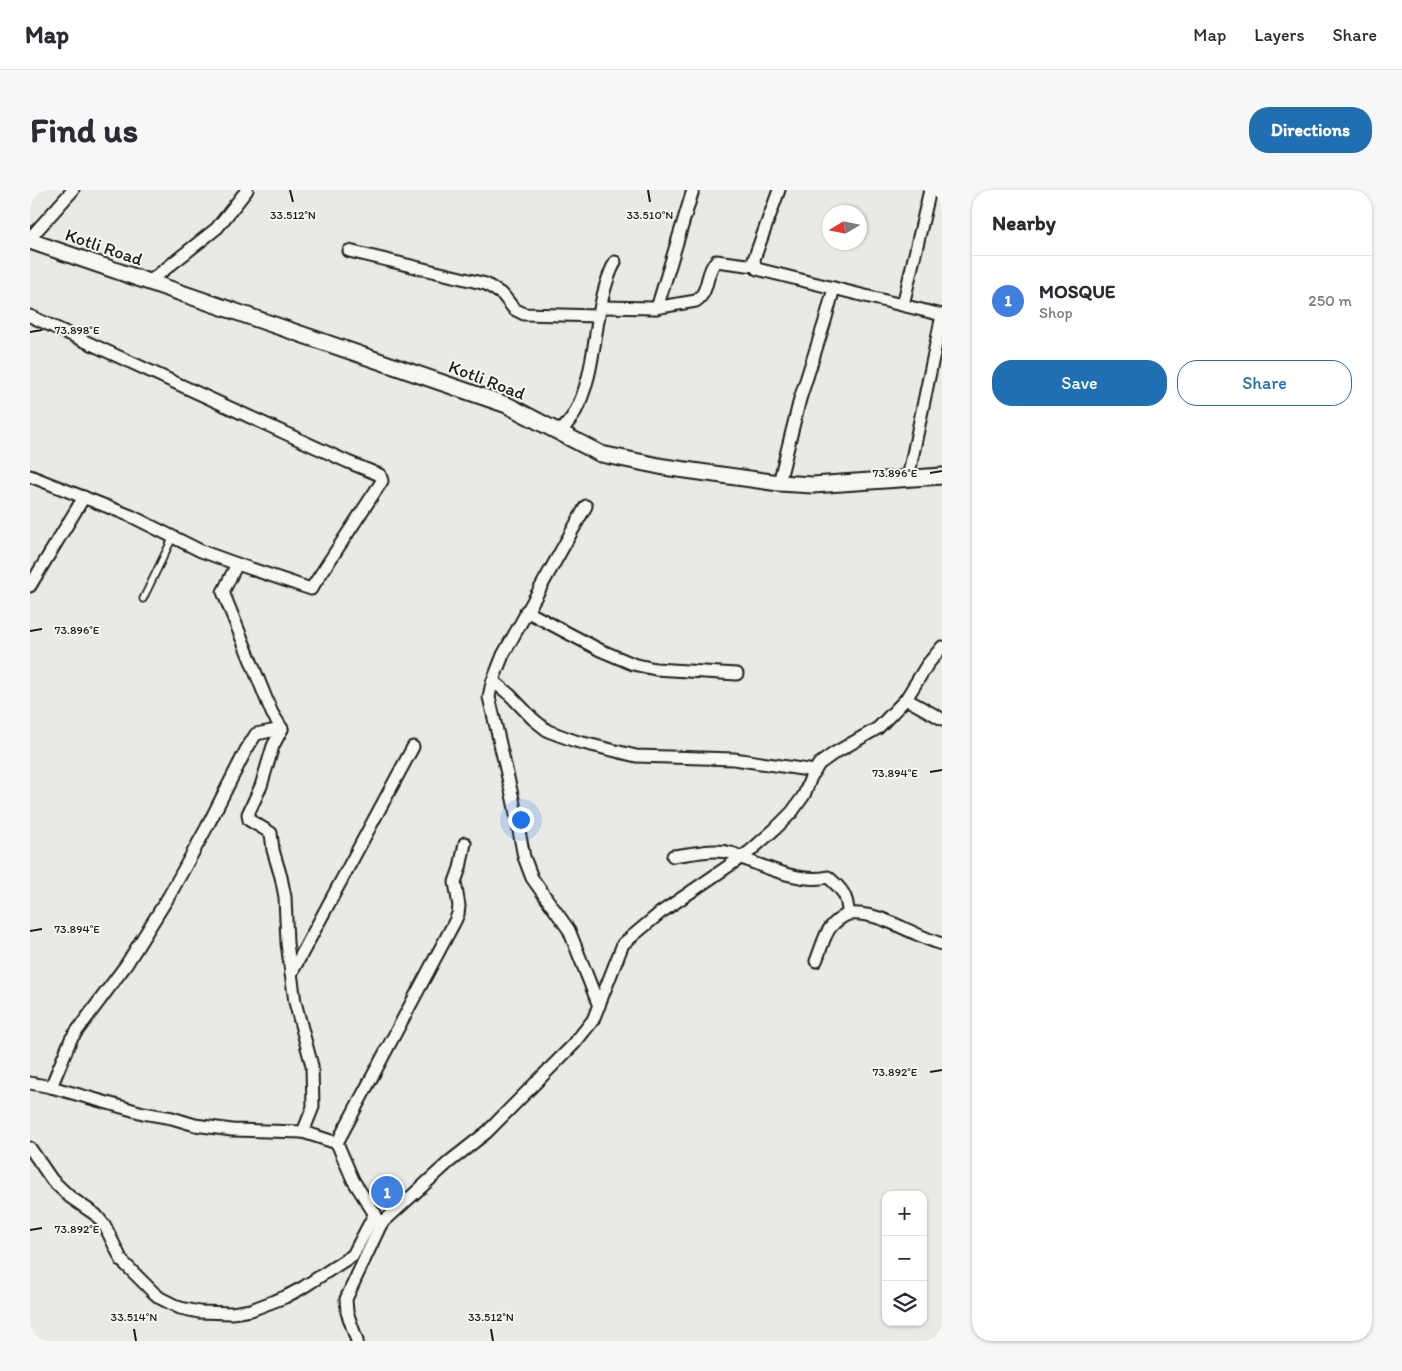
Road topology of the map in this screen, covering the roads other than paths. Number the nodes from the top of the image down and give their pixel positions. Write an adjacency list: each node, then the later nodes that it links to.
1 (74, 190): 6 (street)
2 (247, 190): 10 (street)
3 (693, 190): 13 (street)
4 (778, 190): 9 (street)
5 (930, 190): 12 (street)
6 (30, 239): 10 (main road, Kotli Road)
7 (349, 251): 14 (street)
8 (615, 262): 14 (street)
9 (755, 266): 11 (street); 13 (street)
10 (149, 282): 17 (main road, Kotli Road)
11 (834, 288): 12 (street); 21 (street)
12 (903, 305): 15 (street)
13 (657, 308): 14 (street)
14 (600, 312): 17 (street)
15 (942, 315): 20 (street)
16 (30, 316): 25 (street)
17 (560, 433): 21 (main road, Kotli Road)
18 (30, 476): 22 (street)
19 (942, 476): 20 (main road, Kotli Road)
20 (908, 478): 21 (main road, Kotli Road)
21 (779, 483)
22 (84, 497): 24 (street); 26 (street)
23 (586, 506): 28 (street)
24 (173, 537): 25 (street); 27 (lane)
25 (237, 564): 34 (street)
26 (30, 586)
27 (143, 600)
28 (526, 611): 30 (street); 31 (street)
29 (942, 647): 32 (street)
30 (737, 674)
31 (493, 681): 36 (street); 44 (street)
32 (906, 700): 33 (street); 36 (street)
33 (942, 719)
34 (282, 729): 43 (street); 46 (street)
35 (413, 747): 43 (street)
36 (815, 771): 39 (street)
37 (465, 842): 48 (street)
38 (674, 856): 39 (street)
39 (741, 858): 40 (street); 44 (street)
40 (848, 914): 41 (street); 42 (street)
41 (942, 944)
42 (816, 961)
43 (291, 974): 47 (street)
44 (599, 1006): 51 (street)
45 (30, 1084): 46 (street)
46 (50, 1087): 47 (street)
47 (303, 1132): 48 (street)
48 (337, 1143): 50 (street)
49 (30, 1148): 50 (street)
50 (375, 1213): 51 (street)
51 (381, 1224): 52 (street)
52 (357, 1341)

